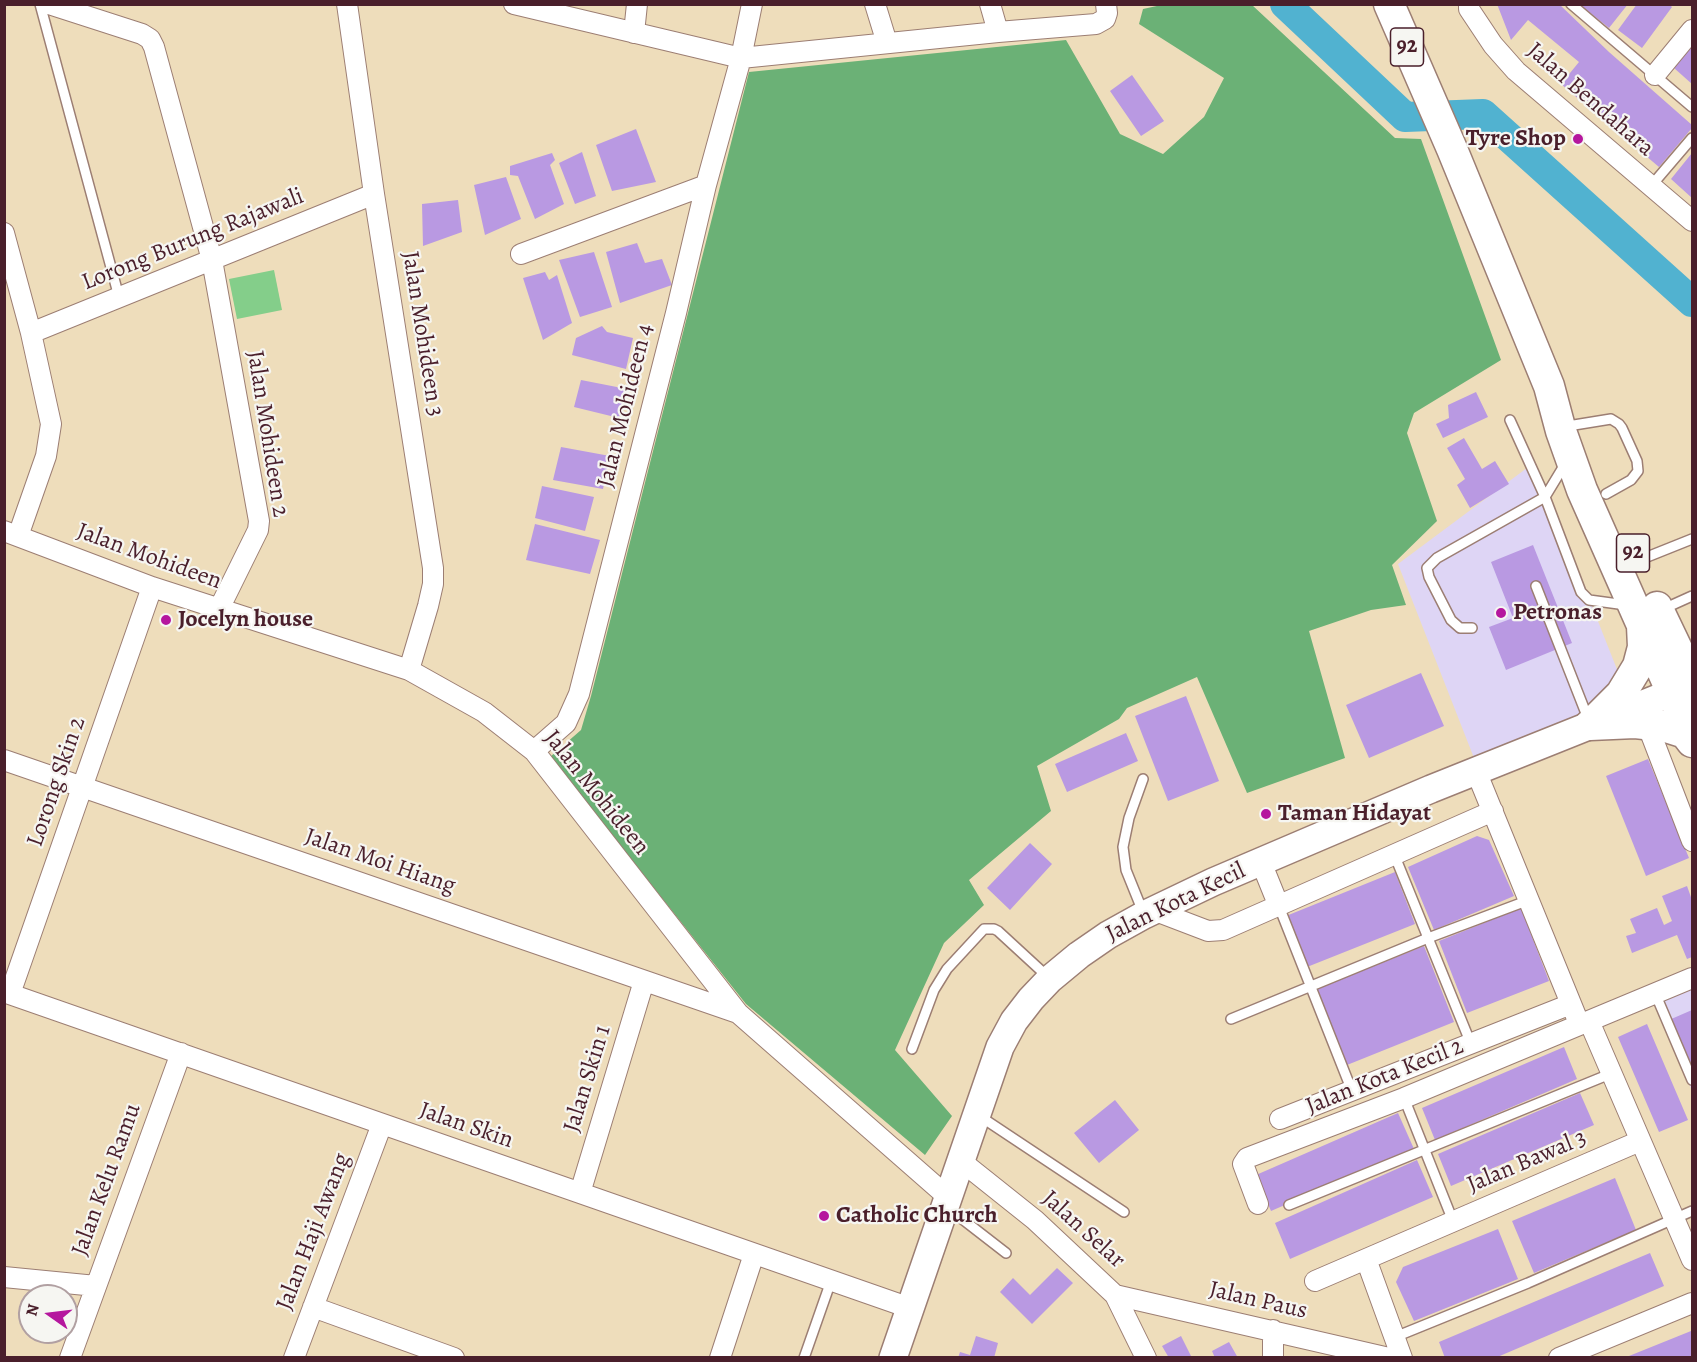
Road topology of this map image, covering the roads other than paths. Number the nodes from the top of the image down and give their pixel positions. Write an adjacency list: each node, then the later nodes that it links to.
1 (40, 4): 28 (lane)
2 (49, 4): 27 (street, Jalan Mohideen 2)
3 (347, 4): 23 (street, Jalan Mohideen 3)
4 (637, 4): 15 (street)
5 (752, 4): 17 (street, Jalan Mohideen 4)
6 (875, 4): 16 (street)
7 (990, 4): 14 (street)
8 (1106, 4): 14 (street)
9 (1389, 4): 30 (main road, 92)
10 (1468, 4): 22 (street, Jalan Bendahara)
11 (1571, 4): 18 (lane)
12 (518, 5): 15 (street)
13 (1692, 30): 18 (street)
14 (998, 32): 16 (street)
15 (634, 33): 17 (street)
16 (887, 43): 17 (street)
17 (741, 58): 21 (street, Jalan Mohideen 4)
18 (1655, 75): 19 (lane)
19 (1692, 107)
20 (1692, 138): 22 (lane)
21 (706, 185): 26 (street); 50 (street, Jalan Mohideen 4)
22 (1651, 186): 24 (street, Jalan Bendahara)
23 (374, 194): 27 (street, Lorong Burung Rajawali); 45 (street, Jalan Mohideen 3)
24 (1692, 221)
25 (4, 232): 29 (street)
26 (521, 254)
27 (212, 260): 28 (street, Lorong Burung Rajawali); 42 (street, Jalan Mohideen 2)
28 (119, 297): 29 (street, Lorong Burung Rajawali)
29 (31, 333): 36 (street)
30 (1549, 386): 32 (main road, 92); 33 (main road, 92)
31 (1510, 420): 35 (lane)
32 (1574, 426): 34 (main road, 92); 34 (lane)
33 (1570, 456): 35 (lane); 43 (main road, 92)
34 (1606, 495): 38 (main road, 92)
35 (1545, 497): 43 (lane); 44 (lane)
36 (11, 534): 40 (street, Jalan Mohideen)
37 (1692, 539): 38 (lane)
38 (1637, 561): 43 (main road, 92)
39 (1536, 586): 48 (lane)
40 (152, 587): 42 (street, Jalan Mohideen); 54 (street, Lorong Skin 2)
41 (1692, 597): 43 (lane)
42 (219, 609): 45 (street, Jalan Mohideen)
43 (1645, 613): 46 (main road, 92); 48 (main road)
44 (1472, 628)
45 (408, 670): 50 (street, Jalan Mohideen)
46 (1686, 686): 48 (street, Jalan Kota Kecil); 49 (main road, 92)
47 (1647, 724): 48 (main road); 49 (main road); 56 (street)
48 (1590, 725): 52 (street, Jalan Kota Kecil)
49 (1692, 740)
50 (534, 751): 70 (street, Jalan Mohideen)
51 (4, 760): 54 (street, Jalan Moi Hiang)
52 (1476, 771): 55 (street); 58 (street, Jalan Kota Kecil)
53 (1143, 779): 61 (lane)
54 (82, 787): 65 (street, Jalan Moi Hiang); 67 (street, Lorong Skin 2)
55 (1493, 811): 57 (street); 59 (street)
56 (1692, 841)
57 (1394, 853): 60 (street); 62 (lane)
58 (1261, 862): 60 (street); 61 (street, Jalan Kota Kecil)
59 (1529, 900): 62 (lane); 69 (street)
60 (1278, 904): 61 (street); 66 (lane, Jalan Kota Kecil)
61 (1148, 913): 64 (street, Jalan Kota Kecil)
62 (1428, 938): 66 (lane); 73 (lane)
63 (1692, 978): 68 (street, Jalan Kota Kecil 2)
64 (1050, 979): 74 (lane); 80 (street, Jalan Kota Kecil)
65 (644, 981): 70 (street, Jalan Moi Hiang); 86 (street, Jalan Skin 1)
66 (1310, 986): 71 (lane); 78 (lane, Jalan Kota Kecil)
67 (7, 993): 75 (street, Jalan Skin)
68 (1655, 993): 72 (street, Jalan Kota Kecil 2); 77 (lane)
69 (1571, 1004): 72 (street); 73 (street)
70 (738, 1013): 87 (street, Jalan Mohideen)
71 (1231, 1019)
72 (1584, 1023): 76 (street); 79 (street, Jalan Kota Kecil 2)
73 (1471, 1044): 78 (street)
74 (912, 1049)
75 (181, 1053): 82 (street, Jalan Skin); 100 (street, Jalan Kelu Ramu)
76 (1610, 1074): 83 (street); 84 (lane)
77 (1692, 1080)
78 (1352, 1091): 81 (street)
79 (1404, 1098): 84 (lane); 88 (street, Jalan Kota Kecil 2)
80 (976, 1113): 85 (street, Jalan Kota Kecil); 90 (lane)
81 (1280, 1119)
82 (382, 1124): 86 (street, Jalan Skin); 103 (street, Jalan Haji Awang)
83 (1640, 1141): 91 (street); 92 (street, Jalan Bawal 3)
84 (1425, 1150): 89 (lane); 92 (lane)
85 (961, 1161): 87 (street, Jalan Kota Kecil); 101 (street, Jalan Selar)
86 (580, 1193): 94 (street, Jalan Skin)
87 (948, 1202): 93 (lane); 104 (street, Jalan Kota Kecil)
88 (1258, 1204)
89 (1289, 1205)
90 (1124, 1212)
91 (1684, 1214): 96 (street); 106 (lane)
92 (1454, 1221): 95 (street, Jalan Bawal 3)
93 (1006, 1252)
94 (754, 1254): 98 (street, Jalan Skin); 110 (street)
95 (1366, 1259): 99 (street, Jalan Bawal 3); 106 (street)
96 (1692, 1260)
97 (4, 1277): 100 (street)
98 (831, 1281): 104 (street, Jalan Skin); 111 (lane)
99 (1316, 1281)
100 (96, 1286): 107 (street, Jalan Kelu Ramu)
101 (1116, 1294): 105 (street, Jalan Paus); 113 (street, Jalan Selar)
102 (1692, 1303): 117 (street)
103 (313, 1307): 108 (street, Jalan Haji Awang); 109 (street)
104 (910, 1308): 112 (street, Jalan Kota Kecil)
105 (1273, 1330): 114 (street); 115 (street, Jalan Paus)
106 (1395, 1337): 116 (street)
107 (70, 1358)
108 (294, 1358)
109 (454, 1358)
110 (720, 1358)
111 (804, 1358)
112 (893, 1358)
113 (1146, 1358)
114 (1273, 1358)
115 (1389, 1358)
116 (1402, 1358)
117 (1559, 1358)

